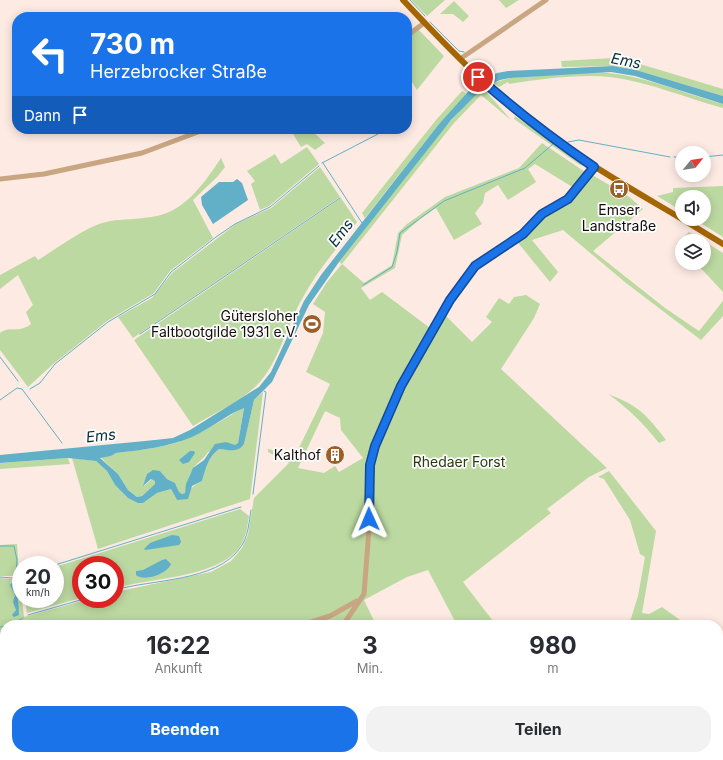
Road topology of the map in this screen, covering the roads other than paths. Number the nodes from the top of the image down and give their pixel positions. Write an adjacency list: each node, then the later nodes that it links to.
1 (403, 0): 3 (main road)
2 (546, 0): 5 (street)
3 (424, 23): 4 (street); 5 (main road)
4 (412, 32)
5 (460, 59): 7 (main road)
6 (193, 134): 8 (street)
7 (594, 167): 9 (main road); 12 (street)
8 (0, 179)
9 (675, 215)
10 (693, 226): 11 (main road)
11 (723, 244)
12 (360, 600): 13 (street); 14 (street)
13 (318, 620)
14 (346, 620)

